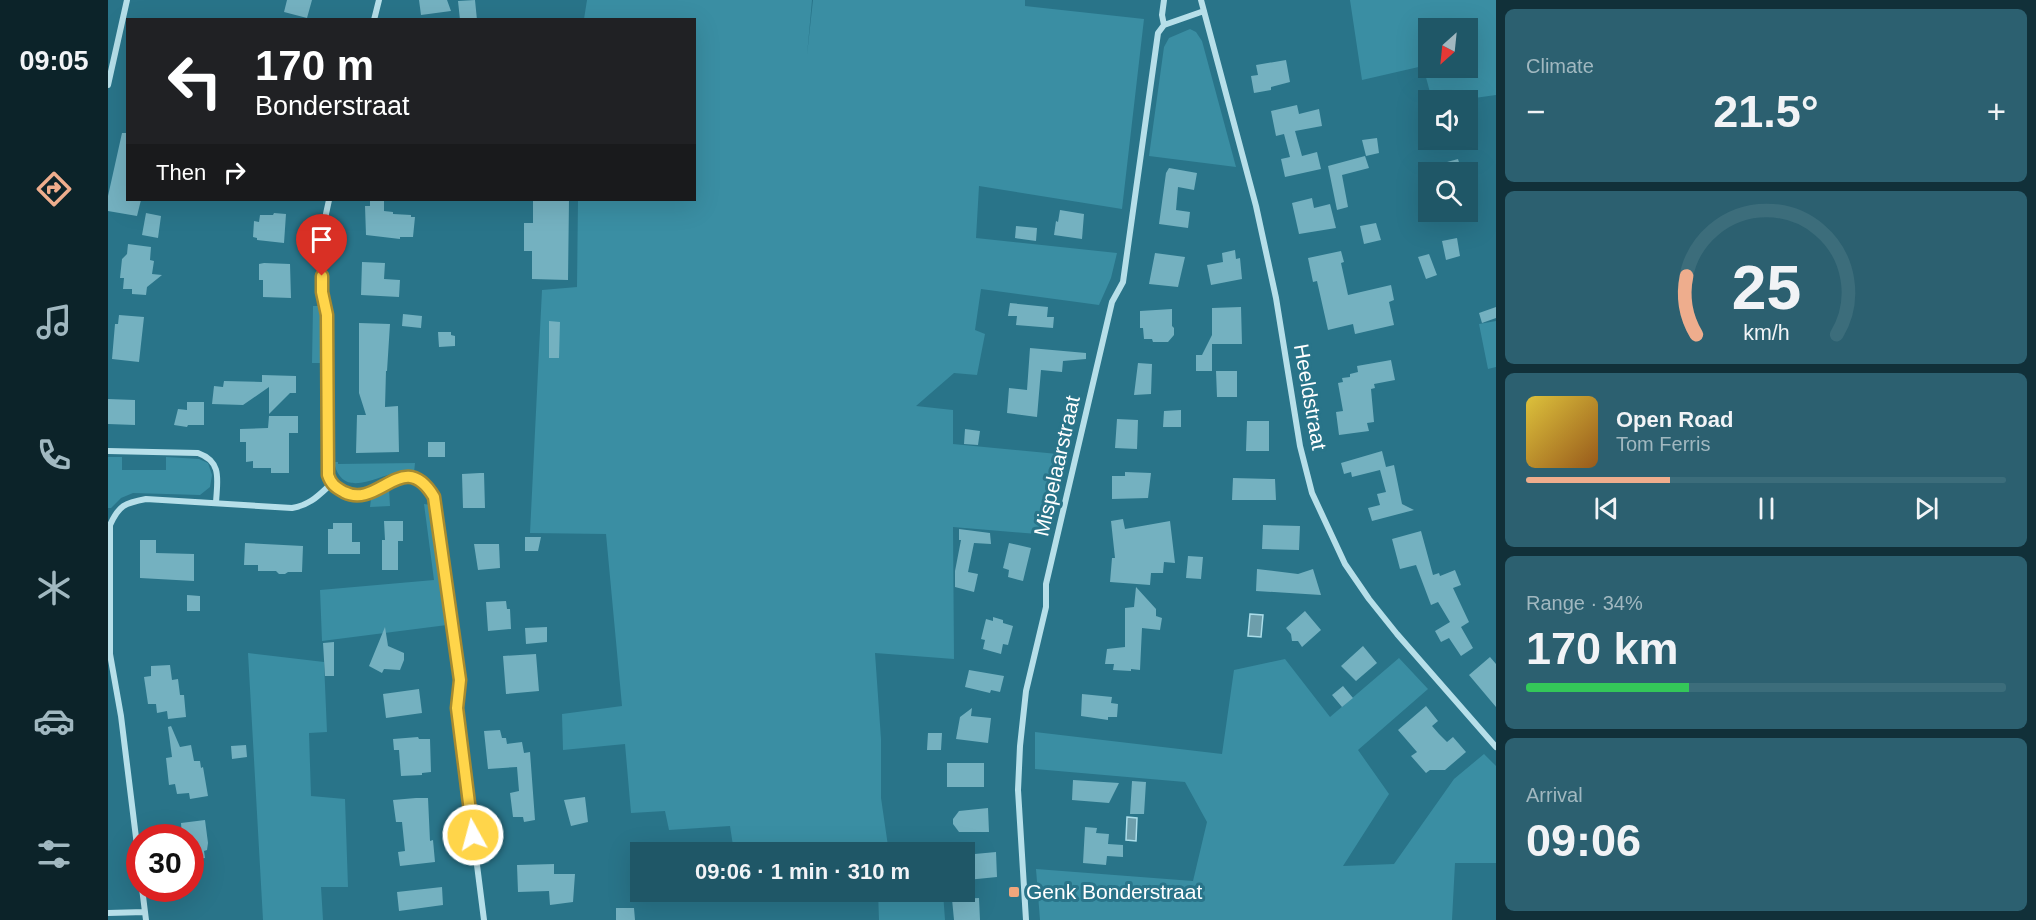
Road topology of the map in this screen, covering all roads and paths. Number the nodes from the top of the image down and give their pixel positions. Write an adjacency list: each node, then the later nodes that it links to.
1 (127, 0): 8 (street)
2 (379, 0): 6 (street)
3 (1164, 0): 7 (street, Mispelaarstraat)
4 (1201, 0): 5 (street, Heeldstraat)
5 (1204, 11): 7 (street); 14 (street, Heeldstraat)
6 (374, 18)
7 (1164, 25): 21 (street, Mispelaarstraat)
8 (108, 85)
9 (329, 201): 11 (street)
10 (108, 451): 12 (street)
11 (331, 483): 12 (street); 20 (street)
12 (216, 503): 13 (street)
13 (109, 654): 15 (street)
14 (1496, 747)
15 (134, 824)
16 (144, 902): 17 (street)
17 (145, 912): 18 (street); 19 (street)
18 (108, 913)
19 (146, 920)
20 (484, 920)
21 (1026, 920)

